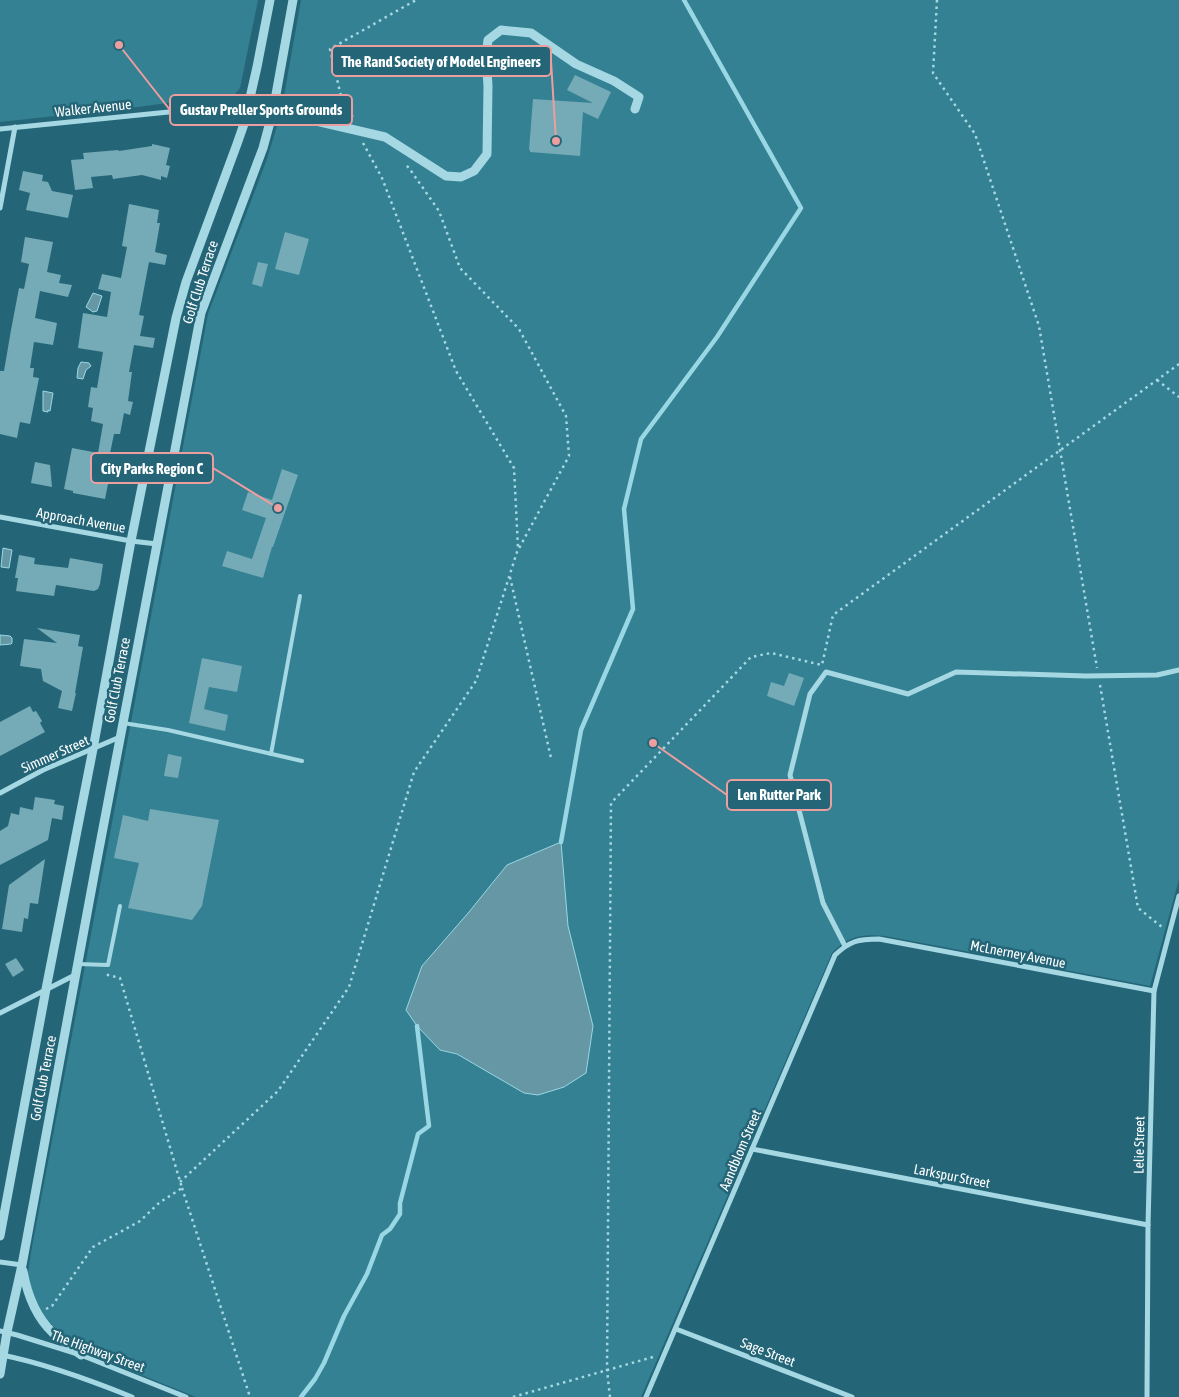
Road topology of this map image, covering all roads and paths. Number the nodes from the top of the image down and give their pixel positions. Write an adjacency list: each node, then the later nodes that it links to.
1 (270, 0): 5 (street, Golf Club Terrace)
2 (293, 0): 8 (street, Golf Club Terrace)
3 (416, 0): 6 (path)
4 (937, 0): 19 (path)
5 (248, 104): 8 (street); 11 (street, Walker Avenue); 21 (street, Golf Club Terrace)
6 (344, 109): 9 (path); 10 (path)
7 (636, 109): 8 (street)
8 (273, 112): 22 (street, Golf Club Terrace)
9 (349, 118)
10 (358, 122)
11 (15, 127): 12 (street, Walker Avenue); 15 (street)
12 (0, 129)
13 (363, 143): 23 (path)
14 (402, 162): 24 (path)
15 (0, 208)
16 (1179, 364): 17 (path)
17 (1157, 380): 18 (path); 19 (path)
18 (1179, 397)
19 (1060, 450): 27 (path); 58 (path)
20 (0, 517): 21 (street, Approach Avenue)
21 (131, 541): 22 (street, Approach Avenue); 30 (street, Golf Club Terrace)
22 (158, 544): 28 (street, Golf Club Terrace)
23 (518, 549)
24 (510, 576): 32 (path); 46 (path)
25 (300, 596): 31 (lane)
26 (1179, 670): 27 (street)
27 (1098, 675): 37 (path); 38 (street)
28 (123, 722): 29 (street, Golf Club Terrace); 31 (lane)
29 (120, 737): 30 (street, Simmer Street); 39 (street, Golf Club Terrace)
30 (93, 749): 34 (street, Simmer Street); 42 (street, Golf Club Terrace)
31 (271, 754): 33 (lane)
32 (551, 758)
33 (302, 761)
34 (0, 793)
35 (1179, 896): 43 (street, Lelie Street)
36 (120, 906): 39 (lane)
37 (1166, 930)
38 (845, 946): 43 (street, McLnerney Avenue); 45 (street, Aandblom Street)
39 (78, 964): 41 (street, Golf Club Terrace)
40 (102, 974): 46 (path)
41 (76, 975): 42 (street); 51 (street, Golf Club Terrace)
42 (46, 989): 44 (street); 49 (street, Golf Club Terrace)
43 (1154, 990): 48 (street, Lelie Street)
44 (0, 1013)
45 (752, 1149): 48 (street, Larkspur Street); 53 (street, Aandblom Street)
46 (180, 1182): 47 (path)
47 (182, 1188): 52 (path); 62 (path)
48 (1148, 1225): 67 (street, Lelie Street)
49 (0, 1236)
50 (0, 1262): 51 (street)
51 (22, 1265): 52 (street); 54 (street, Golf Club Terrace)
52 (38, 1314): 57 (street)
53 (676, 1329): 55 (street, Aandblom Street); 66 (street, Sage Street)
54 (4, 1332): 56 (street, Golf Club Terrace); 57 (street, The Highway Street)
55 (664, 1354): 58 (path); 65 (street, Aandblom Street)
56 (2, 1355): 59 (street, Golf Club Terrace); 60 (street)
57 (81, 1355): 61 (street, The Highway Street)
58 (607, 1370): 63 (path); 64 (path)
59 (0, 1374)
60 (132, 1397)
61 (186, 1397)
62 (250, 1397)
63 (513, 1397)
64 (610, 1397)
65 (646, 1397)
66 (852, 1397)
67 (1146, 1397)

